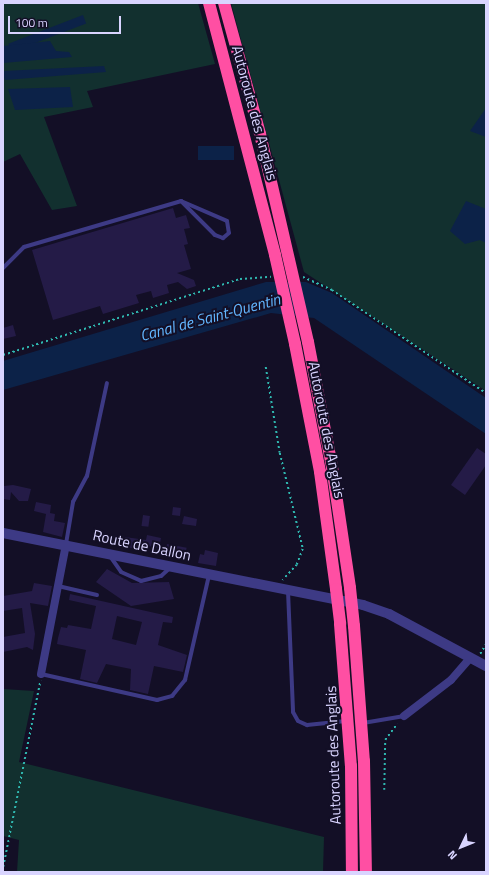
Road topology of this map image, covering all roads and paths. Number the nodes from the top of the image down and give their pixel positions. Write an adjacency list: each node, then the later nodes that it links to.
1 (209, 3): 27 (highway, Autoroute des Anglais, bridge)
2 (224, 3): 28 (highway, Autoroute des Anglais, bridge)
3 (181, 201): 3 (lane); 5 (lane)
4 (3, 262): 5 (lane)
5 (9, 262): 6 (lane)
6 (3, 268)
7 (274, 277): 9 (path)
8 (298, 277): 12 (path)
9 (3, 355)
10 (266, 367): 19 (path)
11 (107, 383): 14 (lane)
12 (486, 393)
13 (4, 531): 14 (street, Route de Dallon)
14 (66, 544): 15 (street, Route de Dallon); 18 (street)
15 (109, 553): 16 (street, Route de Dallon); 16 (lane)
16 (171, 566): 17 (street, Route de Dallon)
17 (209, 574): 19 (street, Route de Dallon); 25 (lane)
18 (58, 586): 21 (lane); 25 (street)
19 (275, 587): 20 (street, Route de Dallon)
20 (288, 590): 23 (street, Route de Dallon); 27 (lane)
21 (97, 595)
22 (486, 644): 23 (path)
23 (473, 659): 24 (street, Route de Dallon); 26 (street)
24 (486, 666)
25 (41, 674): 30 (path)
26 (404, 716): 28 (lane); 29 (path)
27 (348, 721): 31 (highway, Autoroute des Anglais)
28 (362, 724): 32 (highway, Autoroute des Anglais)
29 (384, 790)
30 (3, 868)
31 (352, 872)
32 (366, 872)

